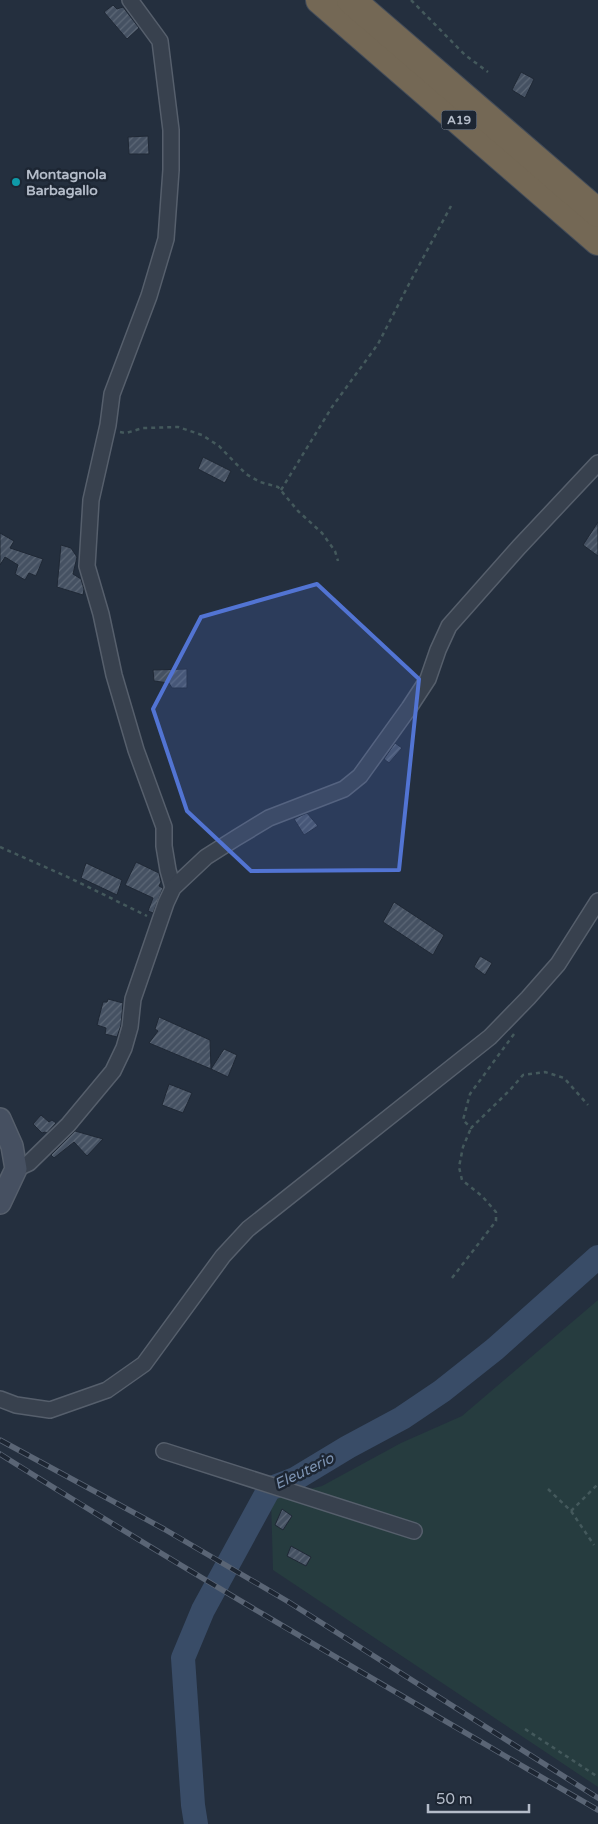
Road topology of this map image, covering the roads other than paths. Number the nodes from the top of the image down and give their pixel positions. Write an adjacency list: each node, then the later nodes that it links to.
1 (130, 0): 7 (street)
2 (320, 0): 5 (highway, A19)
3 (351, 0): 4 (highway, A19)
4 (598, 213)
5 (598, 241)
6 (598, 463): 7 (street)
7 (173, 888): 10 (street)
8 (598, 901): 12 (street)
9 (0, 1119): 10 (street)
10 (16, 1169): 11 (street)
11 (0, 1203)
12 (0, 1399)
13 (164, 1451): 14 (street)
14 (414, 1531)

